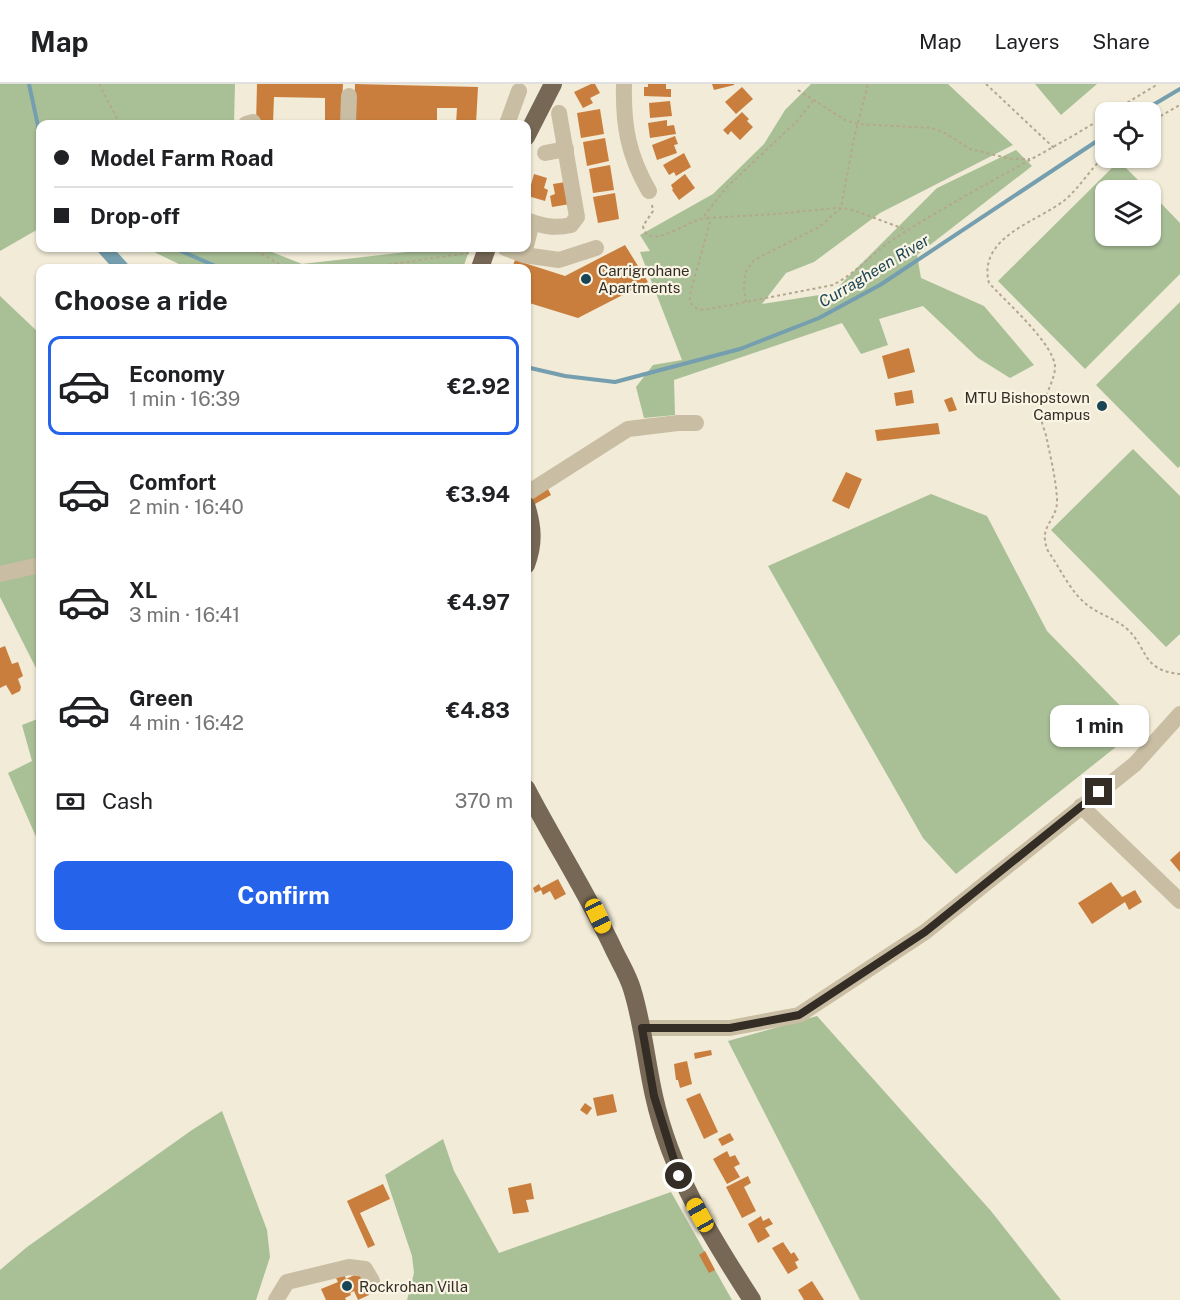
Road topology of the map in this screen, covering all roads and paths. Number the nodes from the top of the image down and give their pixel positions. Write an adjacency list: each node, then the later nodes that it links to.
1 (99, 84): 15 (path)
2 (553, 84): 20 (main road)
3 (624, 84): 26 (street)
4 (868, 84): 19 (path)
5 (986, 84): 21 (path)
6 (1158, 84): 11 (path)
7 (517, 86): 17 (street)
8 (798, 90): 10 (path)
9 (349, 96): 16 (street)
10 (813, 101): 19 (path); 28 (path)
11 (1128, 102)
12 (1180, 105): 14 (path)
13 (559, 113): 22 (street)
14 (1161, 116)
15 (118, 120)
16 (348, 120)
17 (508, 120)
18 (1095, 123): 21 (path)
19 (858, 124): 24 (path); 27 (path)
20 (531, 127)
21 (1054, 148): 24 (path)
22 (566, 149): 23 (street); 29 (street)
23 (545, 153)
24 (1032, 159): 30 (path)
25 (1095, 165): 44 (path)
26 (649, 191): 28 (path)
27 (841, 208): 28 (path); 30 (path); 37 (path)
28 (705, 218): 37 (path)
29 (531, 222)
30 (908, 230): 37 (path)
31 (596, 248): 32 (street)
32 (531, 251)
33 (258, 252): 35 (path)
34 (462, 252): 36 (path)
35 (279, 264)
36 (389, 264)
37 (746, 302)
38 (696, 423): 39 (street)
39 (531, 491)
40 (531, 520): 41 (main road)
41 (531, 552)
42 (36, 566): 43 (street)
43 (0, 574)
44 (1180, 674)
45 (1180, 714): 47 (street)
46 (531, 798): 49 (main road)
47 (1081, 806): 48 (street); 49 (street)
48 (1180, 901)
49 (642, 1028): 52 (main road)
50 (372, 1281): 51 (street)
51 (276, 1300)
52 (752, 1300)

